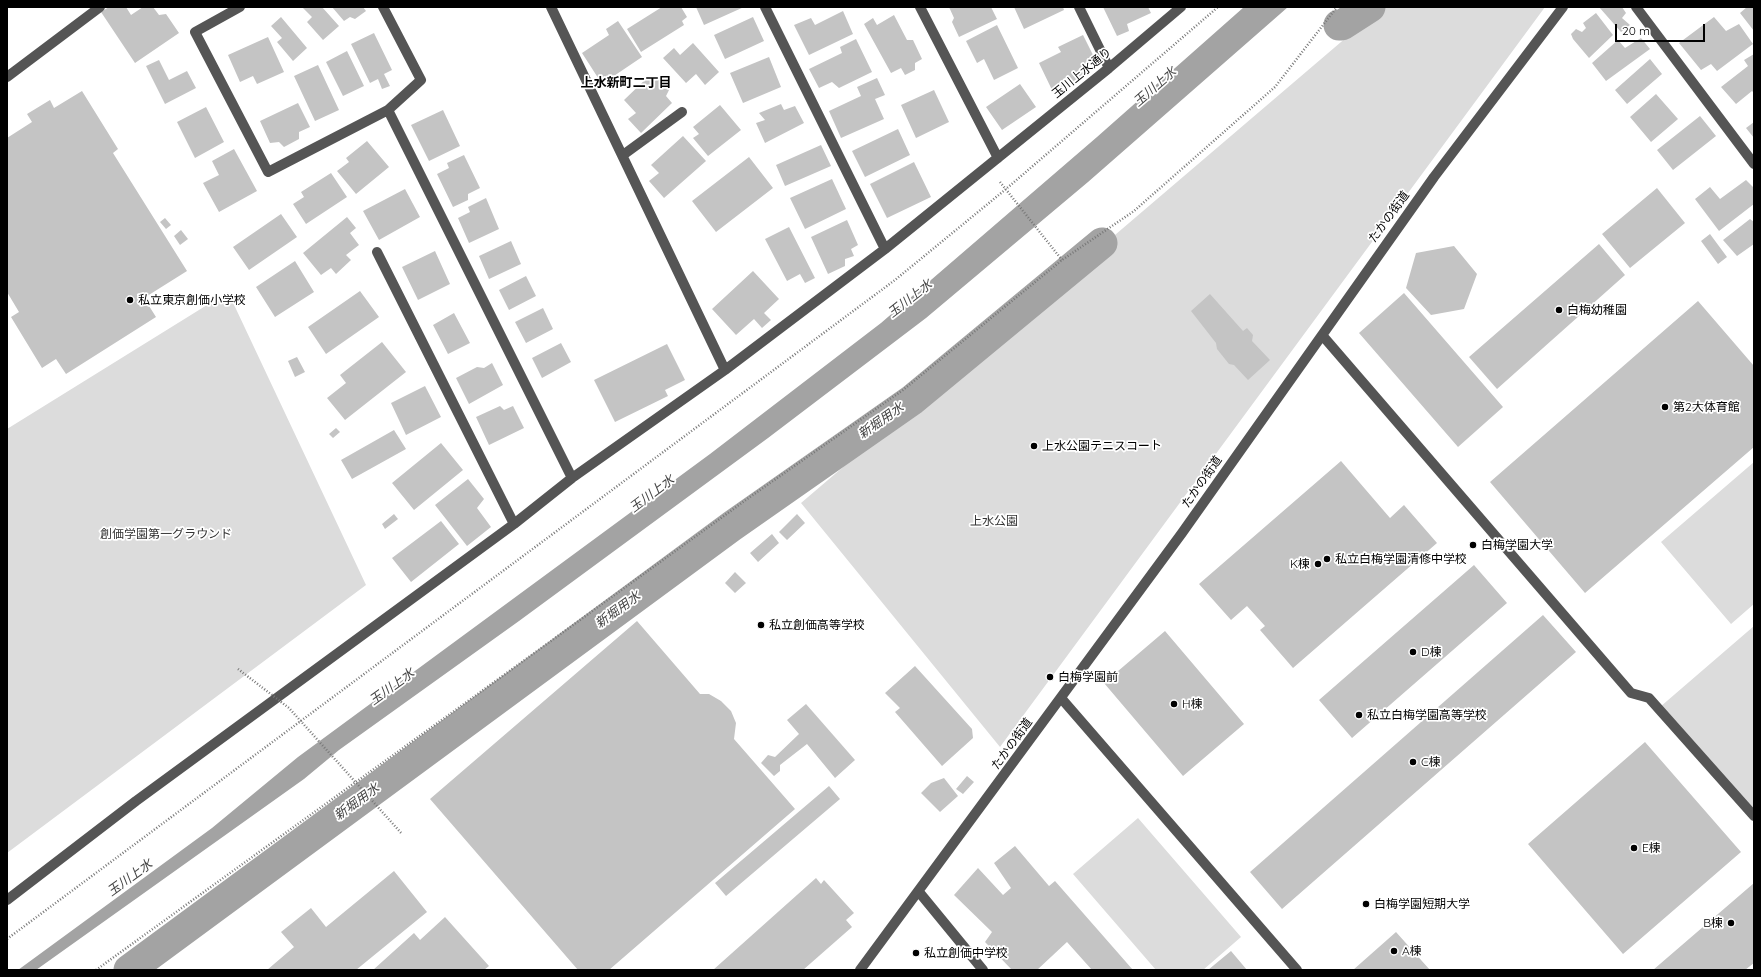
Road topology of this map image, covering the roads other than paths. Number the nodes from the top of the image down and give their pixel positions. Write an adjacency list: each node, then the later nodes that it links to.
1 (100, 7): 12 (street)
2 (240, 7): 13 (street)
3 (383, 7): 13 (street)
4 (551, 7): 15 (street)
5 (765, 7): 18 (street)
6 (920, 7): 16 (street)
7 (1079, 7): 11 (street)
8 (1181, 7): 11 (street, 玉川上水通り)
9 (1563, 7): 20 (street, たかの街道)
10 (1636, 7): 17 (street)
11 (1109, 68): 16 (street, 玉川上水通り)
12 (7, 77)
13 (388, 110): 22 (street)
14 (682, 112): 15 (street)
15 (623, 155): 21 (street)
16 (998, 158): 18 (street, 玉川上水通り)
17 (1754, 164)
18 (885, 249): 21 (street, 玉川上水通り)
19 (377, 252): 23 (street)
20 (1322, 335): 24 (street, たかの街道); 25 (street)
21 (725, 370): 22 (street, 玉川上水通り)
22 (572, 478): 23 (street, 玉川上水通り)
23 (514, 524): 27 (street, 玉川上水通り)
24 (1061, 698): 26 (street, たかの街道); 30 (street)
25 (1754, 816)
26 (919, 892): 28 (street, たかの街道); 29 (street)
27 (7, 900)
28 (860, 970)
29 (983, 970)
30 (1297, 970)

